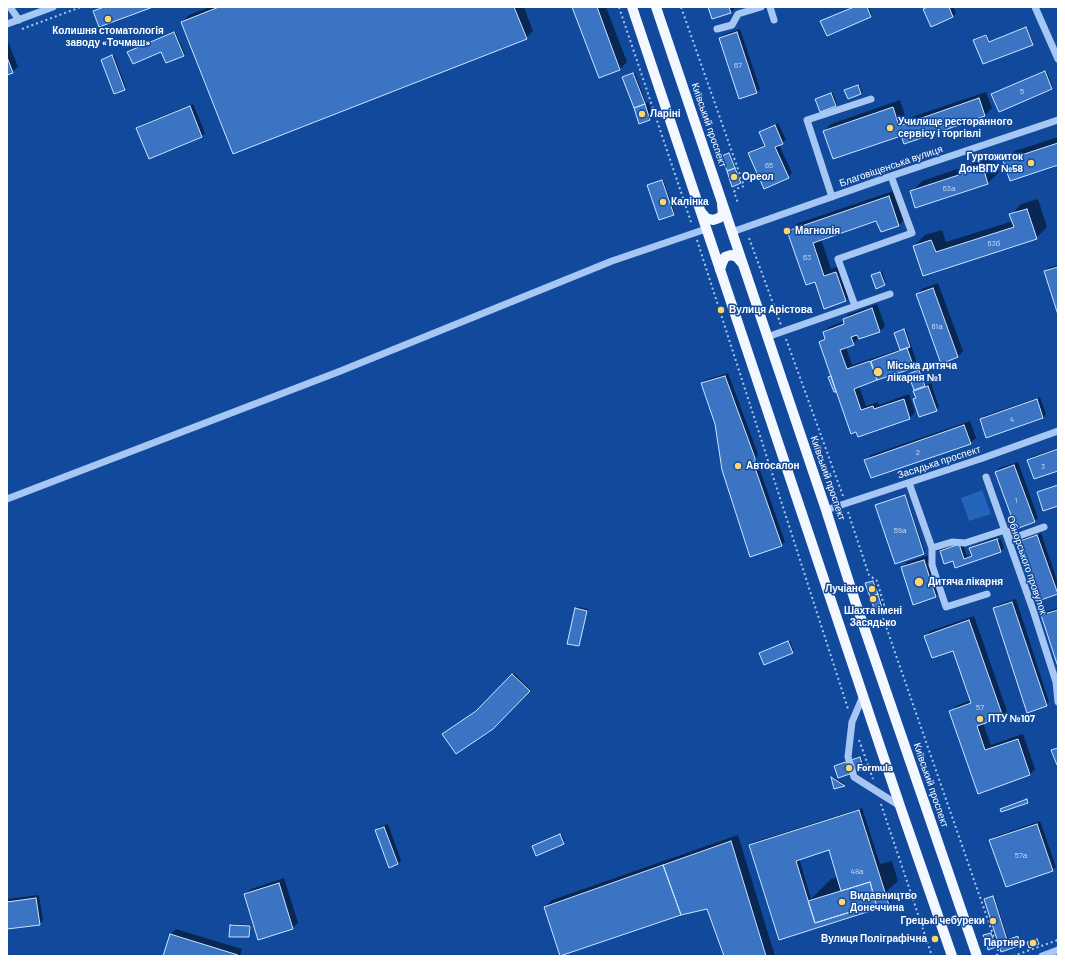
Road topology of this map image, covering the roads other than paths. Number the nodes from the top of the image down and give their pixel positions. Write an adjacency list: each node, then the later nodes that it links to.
1 (10, 7): 8 (street)
2 (53, 7): 8 (street)
3 (632, 7): 18 (main road)
4 (656, 7): 17 (main road, Київський проспект)
5 (761, 7): 11 (street)
6 (770, 7): 9 (street)
7 (1035, 7): 12 (street)
8 (19, 20): 10 (street)
9 (774, 20)
10 (7, 24)
11 (717, 29)
12 (1058, 59)
13 (871, 99): 16 (street)
14 (1058, 120): 15 (street, Благовіщенська вулиця)
15 (891, 176): 16 (street, Благовіщенська вулиця); 24 (street)
16 (832, 197): 20 (street, Благовіщенська вулиця)
17 (722, 204): 18 (main road); 20 (main road, Київський проспект)
18 (701, 212): 19 (main road)
19 (706, 229): 22 (main road); 29 (street)
20 (732, 232): 21 (main road, Київський проспект)
21 (742, 263): 22 (main road); 25 (main road, Київський проспект)
22 (720, 270): 36 (main road)
23 (890, 294): 24 (street)
24 (854, 306): 25 (street)
25 (767, 337): 30 (main road, Київський проспект)
26 (1058, 431): 28 (street, Засядька проспект)
27 (986, 477): 32 (street, Обнорського провулок)
28 (910, 482): 30 (street, Засядька проспект); 33 (street)
29 (7, 499)
30 (826, 510): 41 (main road, Київський проспект)
31 (1044, 527): 32 (street)
32 (1005, 530): 33 (street); 35 (street, Обнорського провулок)
33 (932, 548): 34 (street)
34 (987, 594)
35 (1057, 682): 37 (street, Обнорського провулок)
36 (863, 696): 38 (main road); 38 (street)
37 (1058, 702)
38 (900, 806): 40 (main road)
39 (1058, 950): 42 (street)
40 (952, 956)
41 (977, 956)
42 (1042, 956)

